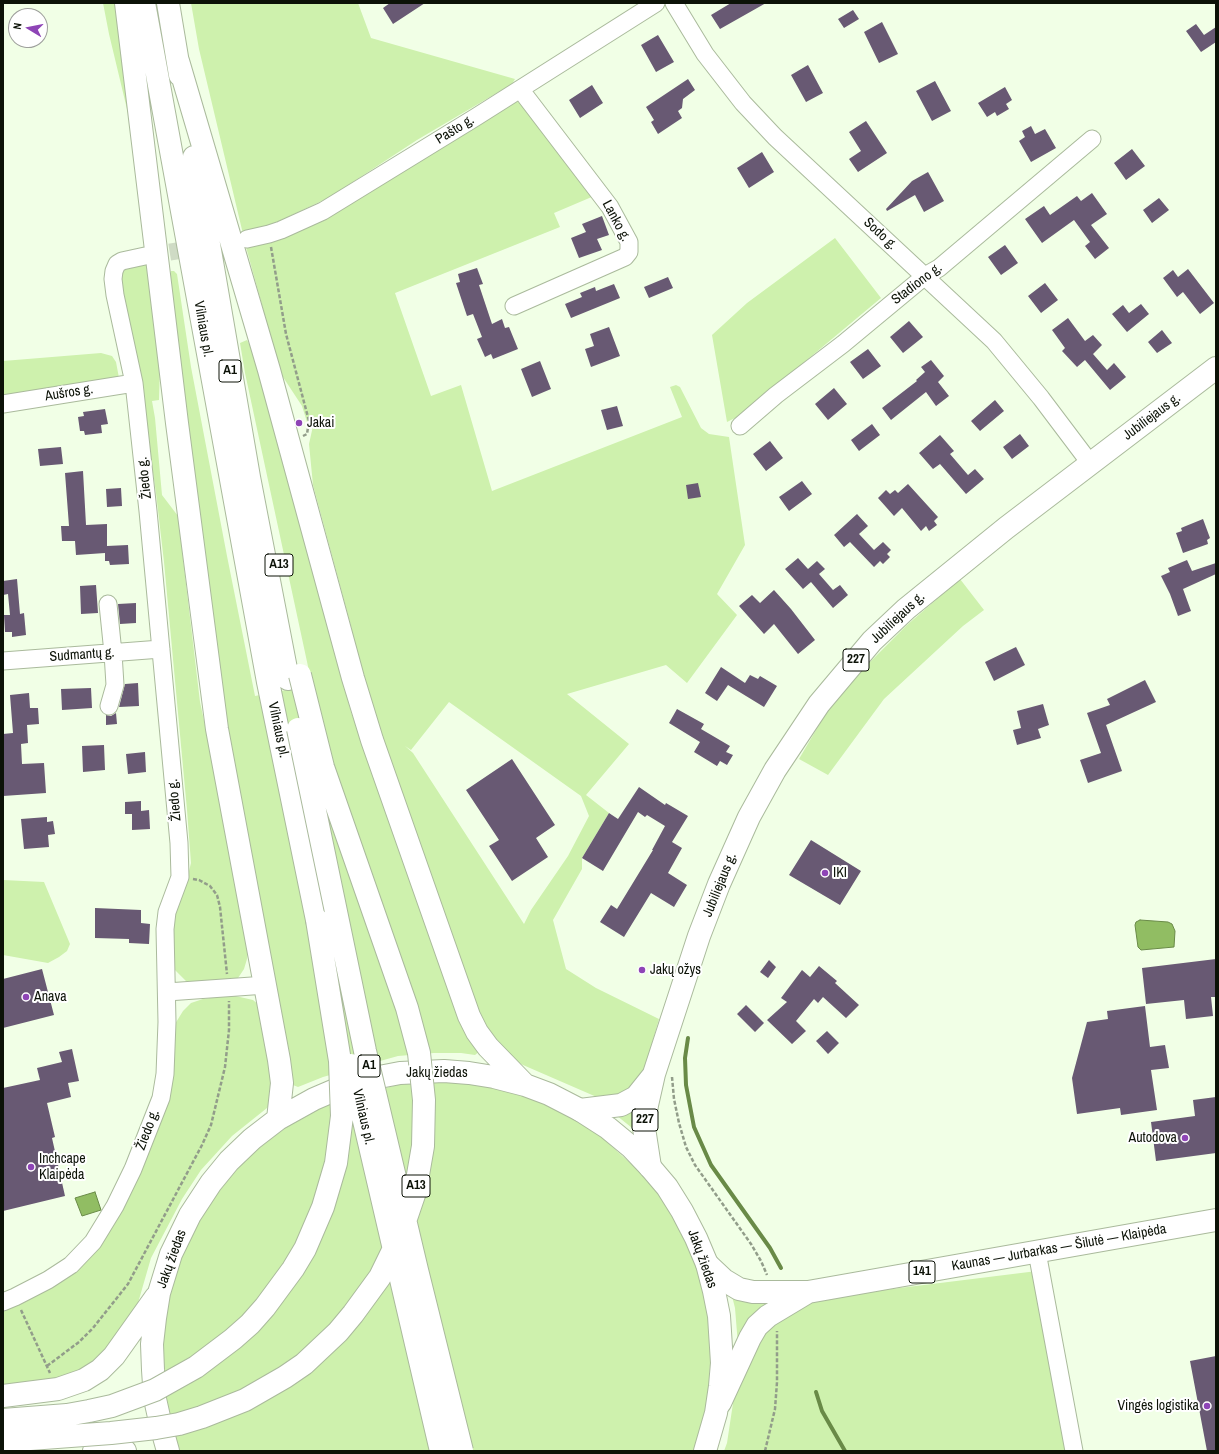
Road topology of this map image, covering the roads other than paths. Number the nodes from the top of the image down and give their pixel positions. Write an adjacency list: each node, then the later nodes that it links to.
1 (126, 3): 25 (main road)
2 (144, 3): 22 (main road, Vilniaus pl. / A1)
3 (168, 3): 6 (main road, Vilniaus pl. / A1)
4 (656, 3): 7 (street, Pašto g.)
5 (674, 3): 11 (street, Sodo g.)
6 (178, 61): 22 (main road, Vilniaus pl. / A1); 28 (main road)
7 (520, 89): 9 (street, Pašto g.); 12 (street, Lanko g.)
8 (1092, 139): 11 (street, Stadiono g.)
9 (246, 239)
10 (145, 256): 14 (street, Žiedo g.)
11 (925, 276): 16 (street, Stadiono g.); 17 (street, Sodo g.)
12 (514, 306)
13 (1216, 368): 17 (main road, Jubiliejaus g. / 227)
14 (134, 383): 15 (street, Aušros g.); 19 (street, Žiedo g.)
15 (3, 404)
16 (740, 426)
17 (1090, 464): 27 (main road, Jubiliejaus g. / 227)
18 (108, 604): 20 (street)
19 (161, 649): 20 (street, Sudmantų g.); 26 (street, Žiedo g.)
20 (114, 653): 21 (street, Sudmantų g.); 23 (street)
21 (3, 661)
22 (286, 679): 24 (main road, Vilniaus pl. / A1); 41 (main road, A13, bridge); 46 (main road, Vilniaus pl. / A1, bridge)
23 (109, 706)
24 (317, 920): 40 (main road, bridge); 45 (main road, Vilniaus pl. / A1, bridge)
25 (266, 985): 26 (street); 30 (main road)
26 (166, 992): 36 (street, Žiedo g.)
27 (663, 1074): 29 (main road, 227); 31 (main road, 227)
28 (525, 1085): 29 (main road, Jakų žiedas); 30 (main road, Jakų žiedas)
29 (580, 1110): 31 (main road, Jakų žiedas)
30 (278, 1119): 35 (main road, Jakų žiedas)
31 (650, 1166): 34 (main road, Jakų žiedas)
32 (1216, 1220): 33 (main road, Kaunas — Jurbarkas — Šilutė — Klaipėda / 141)
33 (1037, 1252): 37 (main road, Kaunas — Jurbarkas — Šilutė — Klaipėda / 141); 48 (street)
34 (707, 1264): 37 (main road, 141); 39 (main road, Jakų žiedas)
35 (159, 1293): 38 (main road); 44 (main road, Jakų žiedas)
36 (3, 1302)
37 (773, 1302): 39 (main road)
38 (3, 1396)
39 (716, 1413): 47 (main road, Jakų žiedas)
40 (3, 1420)
41 (3, 1441)
42 (94, 1451): 43 (main road)
43 (125, 1451)
44 (168, 1451)
45 (441, 1451)
46 (462, 1451)
47 (705, 1451)
48 (1074, 1451)

